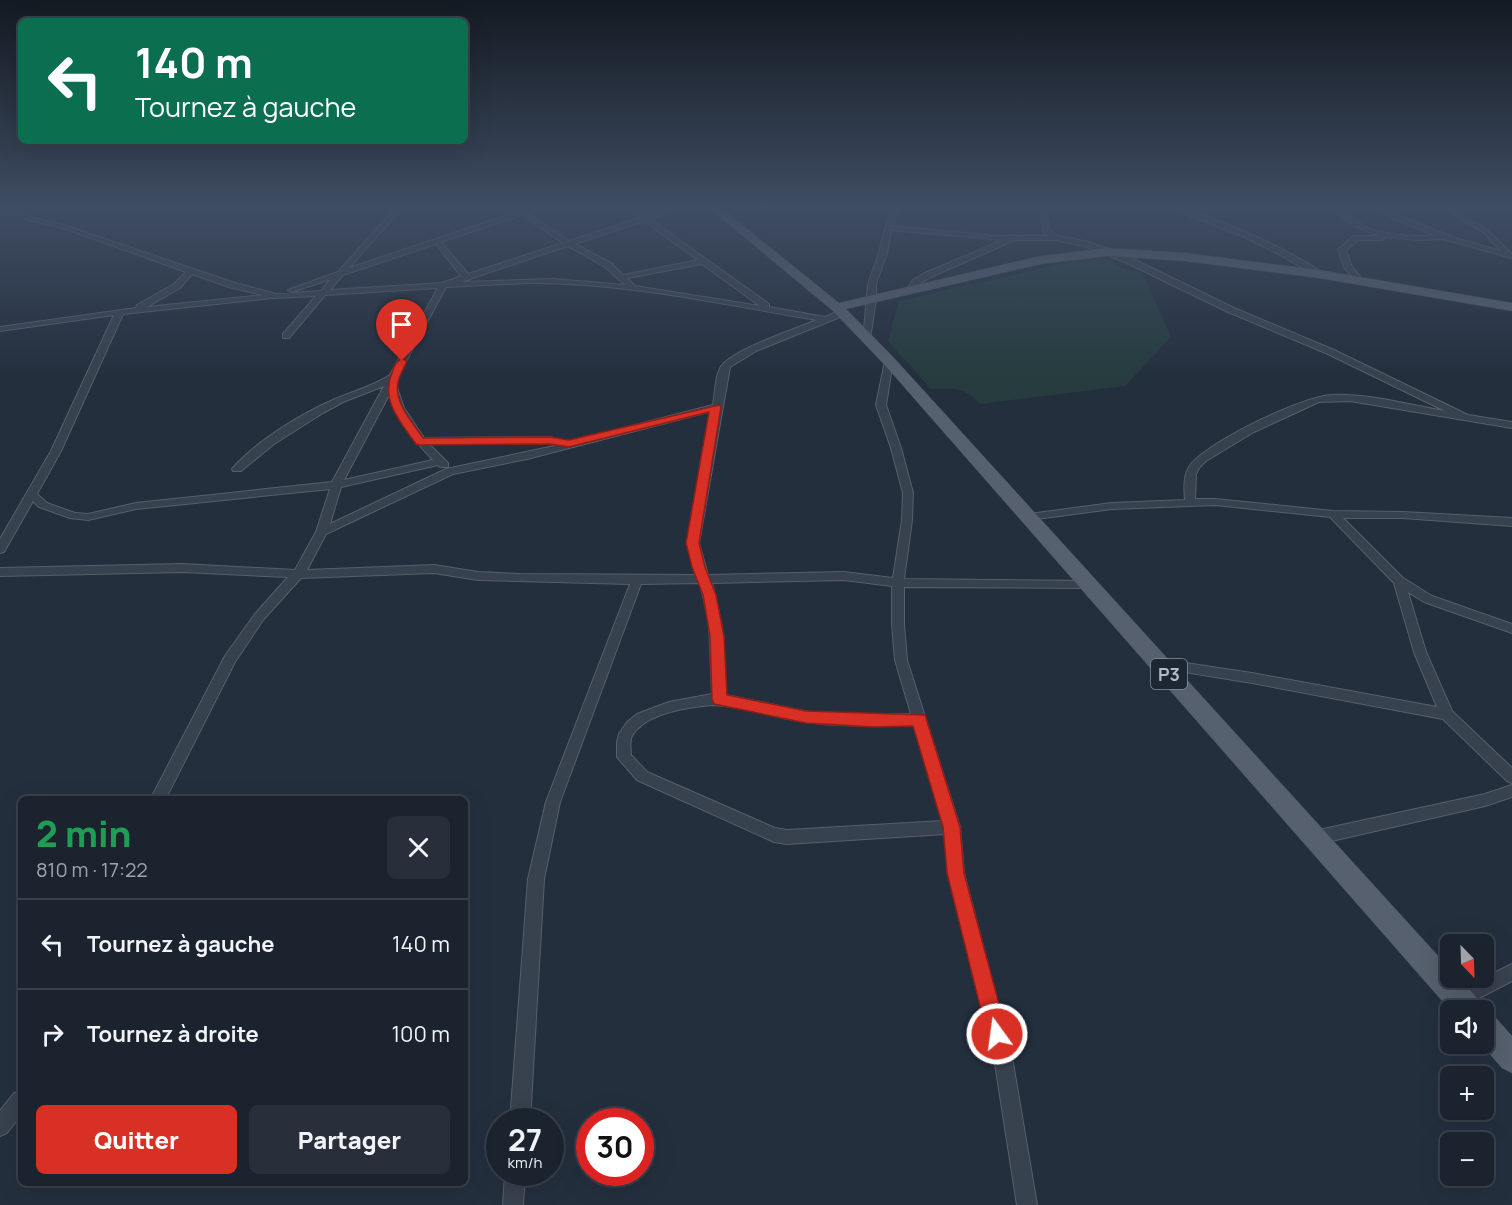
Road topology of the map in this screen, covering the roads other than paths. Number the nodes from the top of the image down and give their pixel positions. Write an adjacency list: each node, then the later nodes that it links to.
1 (166, 263): 17 (street)
2 (351, 263): 18 (street)
3 (372, 263): 18 (street)
4 (455, 263): 20 (street)
5 (507, 263): 20 (street)
6 (605, 263): 21 (street)
7 (693, 263): 21 (street)
8 (707, 263): 31 (street)
9 (782, 263): 32 (main road)
10 (879, 263): 28 (street)
11 (956, 263): 25 (street)
12 (1030, 263): 25 (main road)
13 (1132, 263): 41 (street)
14 (1234, 263): 19 (main road)
15 (1303, 263): 19 (street)
16 (1347, 263): 22 (street)
17 (190, 272): 27 (street); 30 (street)
18 (343, 273): 26 (street); 27 (street)
19 (1319, 274): 22 (main road)
20 (466, 277): 23 (street)
21 (622, 277): 24 (street)
22 (1358, 279): 29 (main road)
23 (443, 285): 24 (street); 26 (street); 39 (street)
24 (634, 289): 31 (street)
25 (911, 289): 28 (main road)
26 (323, 293): 27 (street); 36 (street)
27 (273, 295): 30 (street)
28 (872, 299): 32 (main road); 37 (street)
29 (1512, 307)
30 (136, 310): 33 (street)
31 (773, 310): 34 (street)
32 (839, 310): 34 (street); 37 (main road, P3)
33 (120, 312): 35 (street); 49 (street)
34 (824, 319): 40 (street)
35 (0, 329)
36 (286, 336)
37 (866, 339): 38 (main road, P3)
38 (890, 362): 52 (main road, P3); 61 (street)
39 (394, 380): 43 (street); 46 (street); 48 (street)
40 (715, 407): 44 (street); 58 (street)
41 (1469, 419): 42 (street); 50 (street)
42 (1512, 425)
43 (420, 441): 44 (street); 45 (street)
44 (569, 444): 47 (street)
45 (440, 461): 47 (street); 48 (street)
46 (237, 469)
47 (450, 471): 54 (street)
48 (336, 484): 49 (street); 54 (street)
49 (31, 494): 55 (street)
50 (1190, 502): 51 (street); 52 (street)
51 (1333, 514): 53 (street); 60 (street)
52 (1029, 517): 62 (main road, P3)
53 (1512, 522)
54 (322, 532): 57 (street)
55 (0, 549)
56 (0, 572): 57 (street)
57 (298, 574): 59 (street); 70 (street)
58 (704, 577): 59 (street); 61 (street); 65 (street)
59 (638, 580): 79 (street)
60 (1399, 581): 63 (street); 66 (street)
61 (898, 583): 62 (street); 67 (street)
62 (1087, 584): 64 (main road, P3)
63 (1512, 629)
64 (1159, 664): 66 (street); 72 (main road, P3)
65 (719, 699): 67 (street); 71 (street)
66 (1447, 714): 68 (street)
67 (919, 719): 71 (street)
68 (1512, 777)
69 (1512, 791): 72 (street)
70 (159, 796)
71 (952, 827): 83 (street)
72 (1314, 838): 74 (main road, P3)
73 (1512, 972): 75 (street)
74 (1460, 1000)
75 (1472, 1000)
76 (1494, 1037): 77 (main road)
77 (1512, 1058)
78 (18, 1104): 80 (street)
79 (521, 1108)
80 (0, 1126)
81 (514, 1186): 82 (street)
82 (513, 1205)
83 (1027, 1205)

